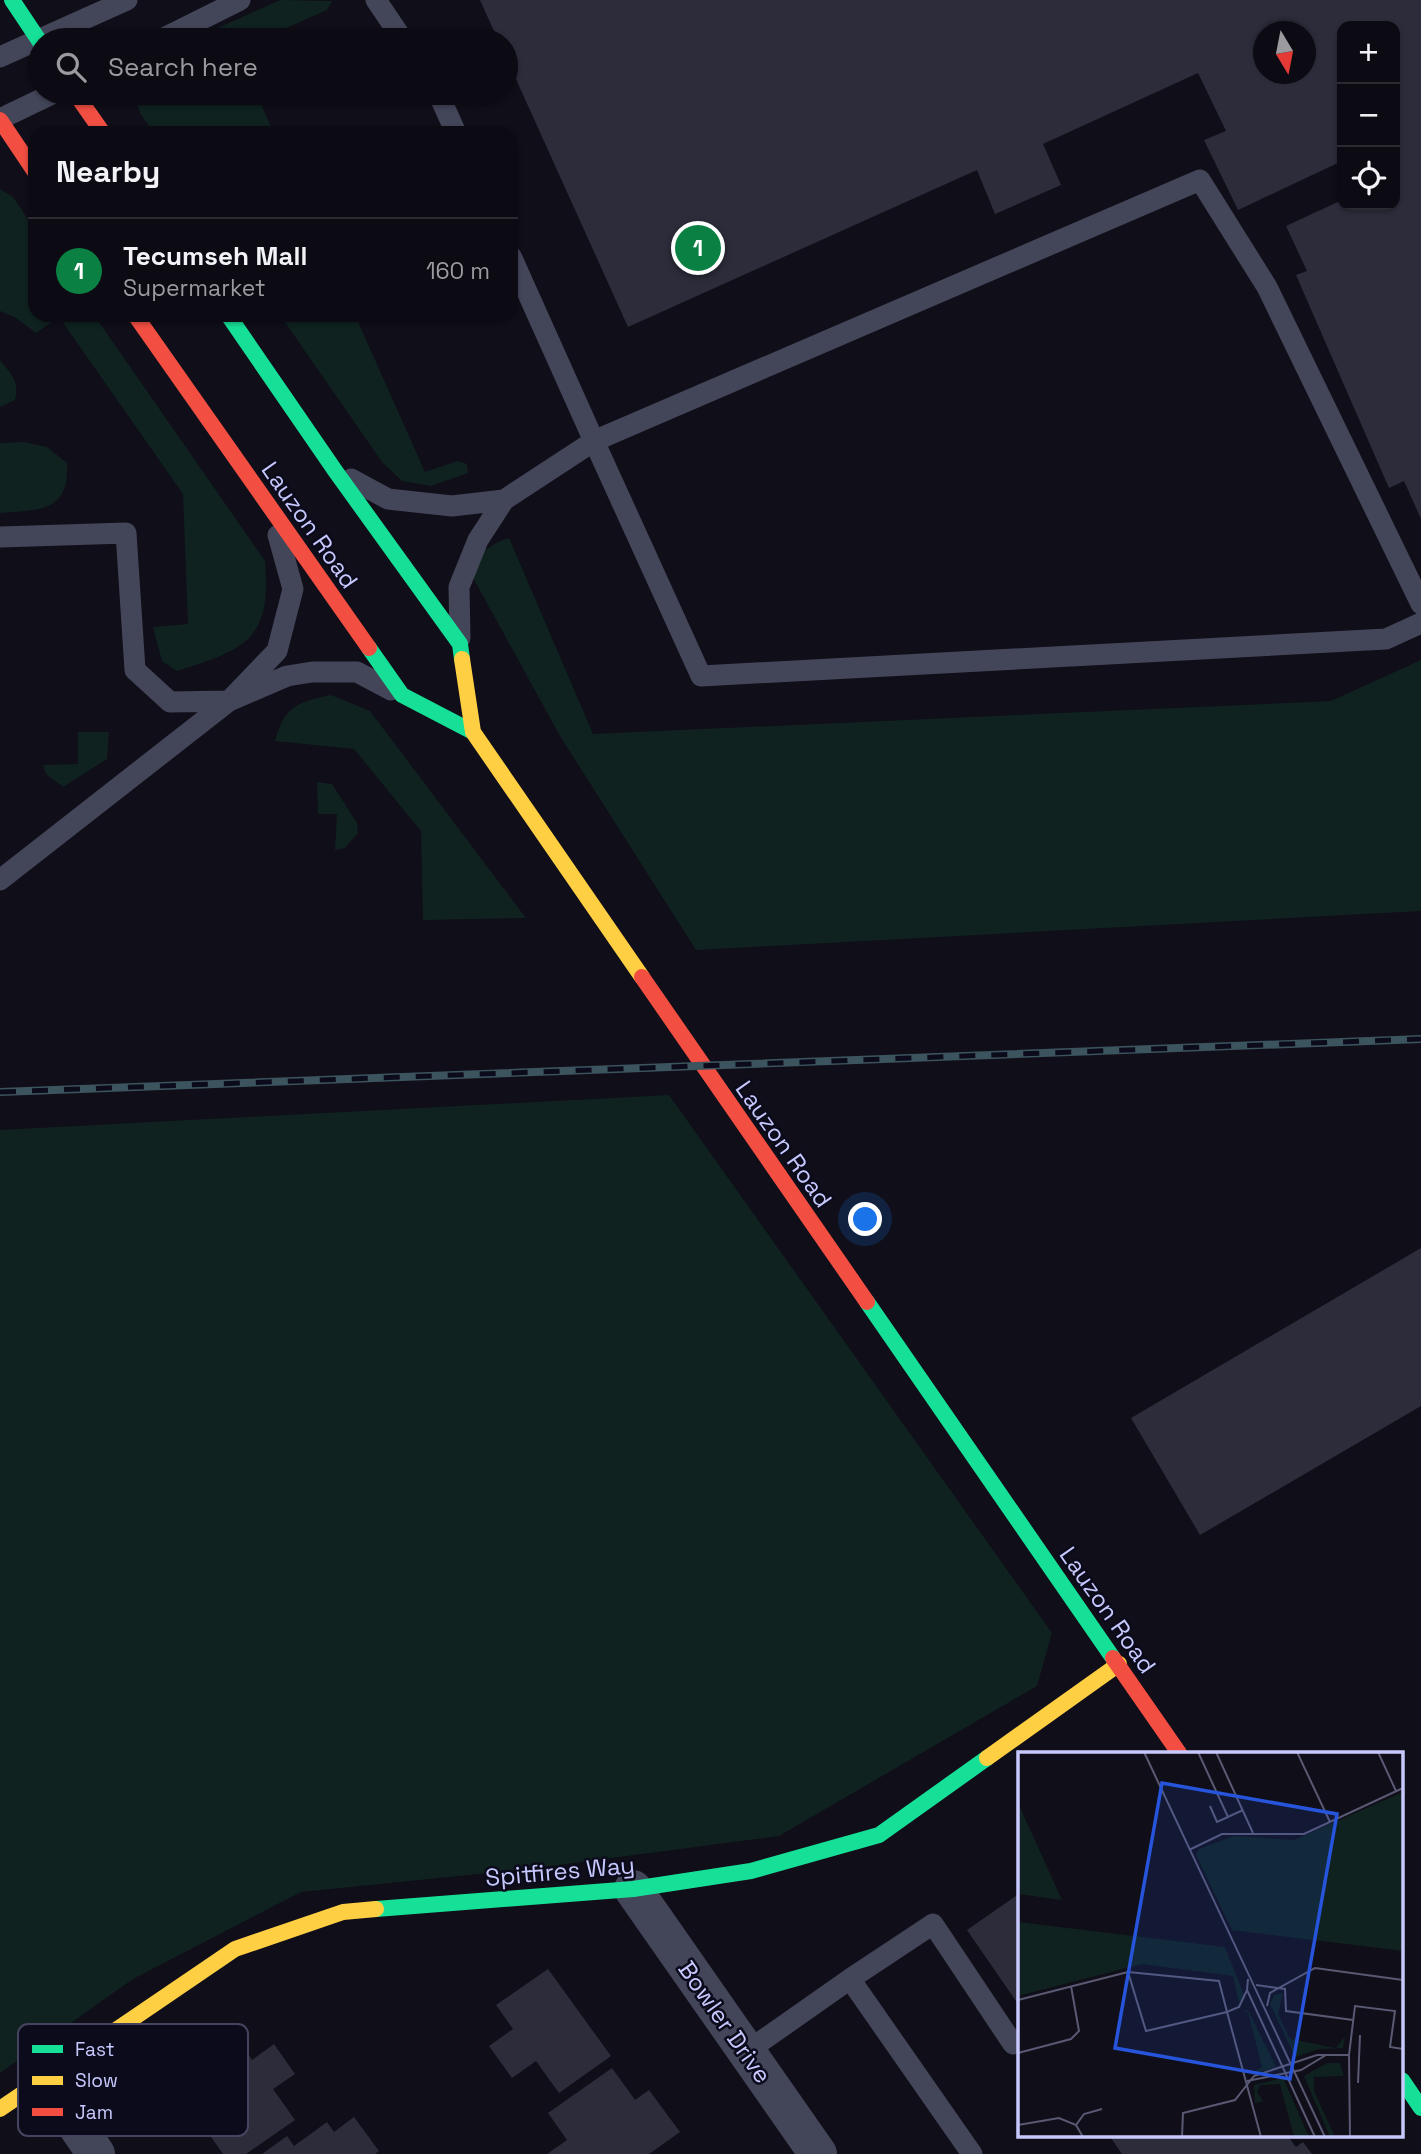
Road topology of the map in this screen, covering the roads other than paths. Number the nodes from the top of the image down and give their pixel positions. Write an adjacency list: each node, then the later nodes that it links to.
1 (12, 0): 5 (street)
2 (127, 0): 6 (lane)
3 (240, 0): 7 (lane)
4 (376, 0): 8 (lane)
5 (31, 28)
6 (68, 28)
7 (184, 28)
8 (395, 28)
9 (28, 46): 10 (lane)
10 (0, 57)
11 (30, 105): 14 (lane)
12 (83, 105): 15 (street)
13 (443, 105): 16 (lane)
14 (0, 120): 17 (street)
15 (98, 126)
16 (453, 126)
17 (28, 162)
18 (518, 272): 21 (lane)
19 (140, 322): 24 (street, Lauzon Road)
20 (233, 322): 22 (street, Lauzon Road)
21 (594, 441): 23 (lane); 26 (lane); 27 (lane)
22 (336, 471): 23 (lane); 28 (street, Lauzon Road)
23 (504, 500): 28 (lane)
24 (272, 509): 29 (street, Lauzon Road); 30 (lane)
25 (0, 537): 30 (lane)
26 (1421, 604)
27 (1421, 623)
28 (460, 643): 31 (street, Lauzon Road)
29 (402, 695): 30 (lane); 31 (street, Lauzon Road)
30 (229, 701): 32 (lane)
31 (472, 732): 33 (street, Lauzon Road)
32 (0, 880)
33 (1119, 1664): 34 (street, Lauzon Road); 35 (street, Spitfires Way)
34 (1178, 1752)
35 (633, 1889): 37 (street, Spitfires Way); 39 (street, Bowler Drive)
36 (850, 1979): 38 (lane); 39 (lane); 47 (lane)
37 (124, 2024)
38 (1013, 2044)
39 (746, 2052): 46 (street, Bowler Drive)
40 (1404, 2083): 42 (street)
41 (18, 2096): 43 (street, Spitfires Way)
42 (1421, 2108)
43 (0, 2109)
44 (84, 2136): 45 (street)
45 (96, 2154)
46 (818, 2154)
47 (972, 2154)

